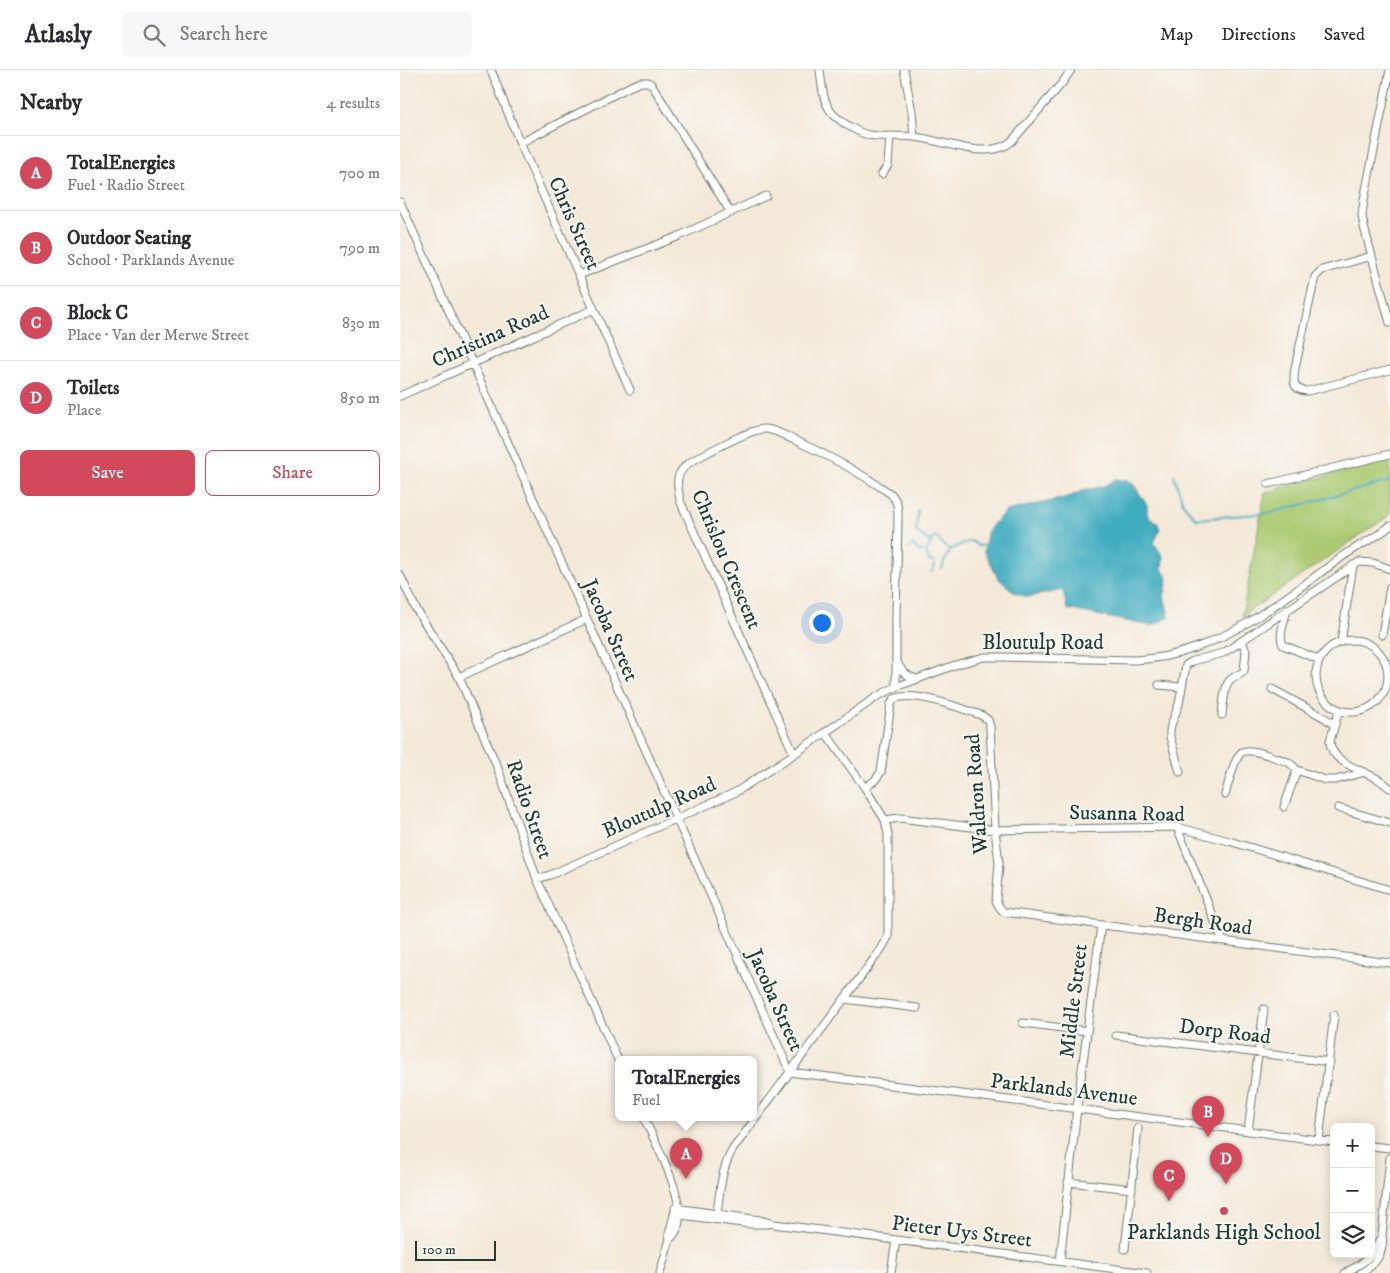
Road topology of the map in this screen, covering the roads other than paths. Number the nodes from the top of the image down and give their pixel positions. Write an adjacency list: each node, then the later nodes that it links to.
1 (491, 70): 8 (street, Chris Street)
2 (820, 70): 6 (street)
3 (904, 70): 7 (street)
4 (1071, 70): 7 (street)
5 (1390, 70): 13 (street)
6 (890, 136): 7 (street); 9 (street)
7 (914, 137)
8 (520, 143): 12 (street); 14 (street, Chris Street)
9 (882, 174)
10 (766, 196): 12 (street)
11 (400, 202): 17 (street, Jacoba Street)
12 (731, 213): 14 (street)
13 (1372, 256): 16 (street); 18 (street)
14 (579, 275): 15 (street, Chris Street)
15 (594, 309): 17 (street, Christina Road); 19 (street, Chris Street)
16 (1390, 323)
17 (472, 362): 20 (street, Christina Road); 31 (street, Jacoba Street)
18 (1390, 370)
19 (630, 390)
20 (400, 396)
21 (1390, 454): 22 (street)
22 (1268, 484)
23 (1389, 527): 38 (street, Bloutulp Road)
24 (1353, 565): 25 (street); 27 (street); 28 (street)
25 (1390, 569)
26 (400, 574): 37 (street, Radio Street)
27 (1341, 574): 28 (street); 30 (street)
28 (1351, 580): 34 (street)
29 (1390, 587): 32 (street)
30 (1288, 609): 33 (street); 35 (street)
31 (587, 619): 37 (street); 56 (street, Jacoba Street)
32 (1382, 635)
33 (1242, 641): 41 (street); 44 (street)
34 (1341, 642): 35 (street); 43 (street)
35 (1320, 660): 43 (street)
36 (896, 661): 38 (street); 40 (street, Chrislou Crescent); 47 (street, Chrislou Crescent)
37 (459, 677): 61 (street, Radio Street)
38 (916, 680): 40 (street, Bloutulp Road)
39 (1159, 685): 41 (street)
40 (896, 687): 46 (street, Bloutulp Road)
41 (1181, 687): 49 (street)
42 (1272, 690): 45 (street)
43 (1339, 710): 45 (street)
44 (1222, 715)
45 (1334, 725): 50 (street)
46 (825, 732): 47 (street, Bloutulp Road); 51 (street)
47 (794, 754): 56 (street, Bloutulp Road)
48 (1297, 770): 50 (street); 53 (street); 54 (street)
49 (1180, 772)
50 (1365, 772): 52 (street)
51 (865, 788): 57 (street); 60 (street, Waldron Road)
52 (1390, 788)
53 (1225, 794)
54 (1284, 808)
55 (1338, 808): 58 (street)
56 (677, 819): 61 (street, Bloutulp Road); 77 (street, Jacoba Street)
57 (885, 820): 60 (street, Susanna Road); 67 (street)
58 (1390, 823)
59 (1177, 827): 60 (street, Susanna Road); 62 (street, Susanna Road); 65 (street)
60 (995, 830): 63 (street, Waldron Road)
61 (536, 879): 75 (street, Radio Street)
62 (1390, 890)
63 (1011, 914): 64 (street, Bergh Road)
64 (1101, 925): 65 (street, Bergh Road); 72 (street, Middle Street)
65 (1223, 941): 66 (street, Bergh Road)
66 (1390, 963)
67 (844, 999): 68 (street); 77 (street)
68 (917, 1008)
69 (1264, 1009): 74 (street)
70 (1334, 1015): 76 (street)
71 (1022, 1022): 72 (street)
72 (1087, 1031): 78 (street, Middle Street)
73 (1116, 1035): 74 (street, Dorp Road)
74 (1258, 1053): 76 (street, Dorp Road); 83 (street)
75 (616, 1056)
76 (1330, 1062): 84 (street)
77 (790, 1072): 78 (street, Parklands Avenue); 79 (street)
78 (1077, 1108): 83 (street, Parklands Avenue); 89 (street, Middle Street)
79 (757, 1117)
80 (645, 1121): 91 (street)
81 (754, 1121): 92 (street)
82 (1138, 1128): 90 (street)
83 (1248, 1131): 84 (street, Parklands Avenue)
84 (1320, 1140): 85 (street, Parklands Avenue)
85 (1330, 1141)
86 (1375, 1146): 87 (street)
87 (1390, 1148)
88 (1390, 1158): 93 (street)
89 (1068, 1182): 90 (street); 98 (street, Middle Street)
90 (1132, 1189): 97 (street)
91 (678, 1210): 92 (street, Pieter Uys Street); 100 (street)
92 (717, 1217): 94 (street, Pieter Uys Street)
93 (1382, 1235): 96 (street); 103 (street)
94 (896, 1240): 98 (street, Pieter Uys Street); 101 (street)
95 (1390, 1244): 96 (street)
96 (1382, 1247): 104 (street)
97 (1125, 1250)
98 (1060, 1261): 99 (street, Pieter Uys Street)
99 (1111, 1271): 102 (street, Pieter Uys Street)
100 (660, 1273)
101 (891, 1273)
102 (1147, 1273)
103 (1346, 1273)
104 (1362, 1273)

